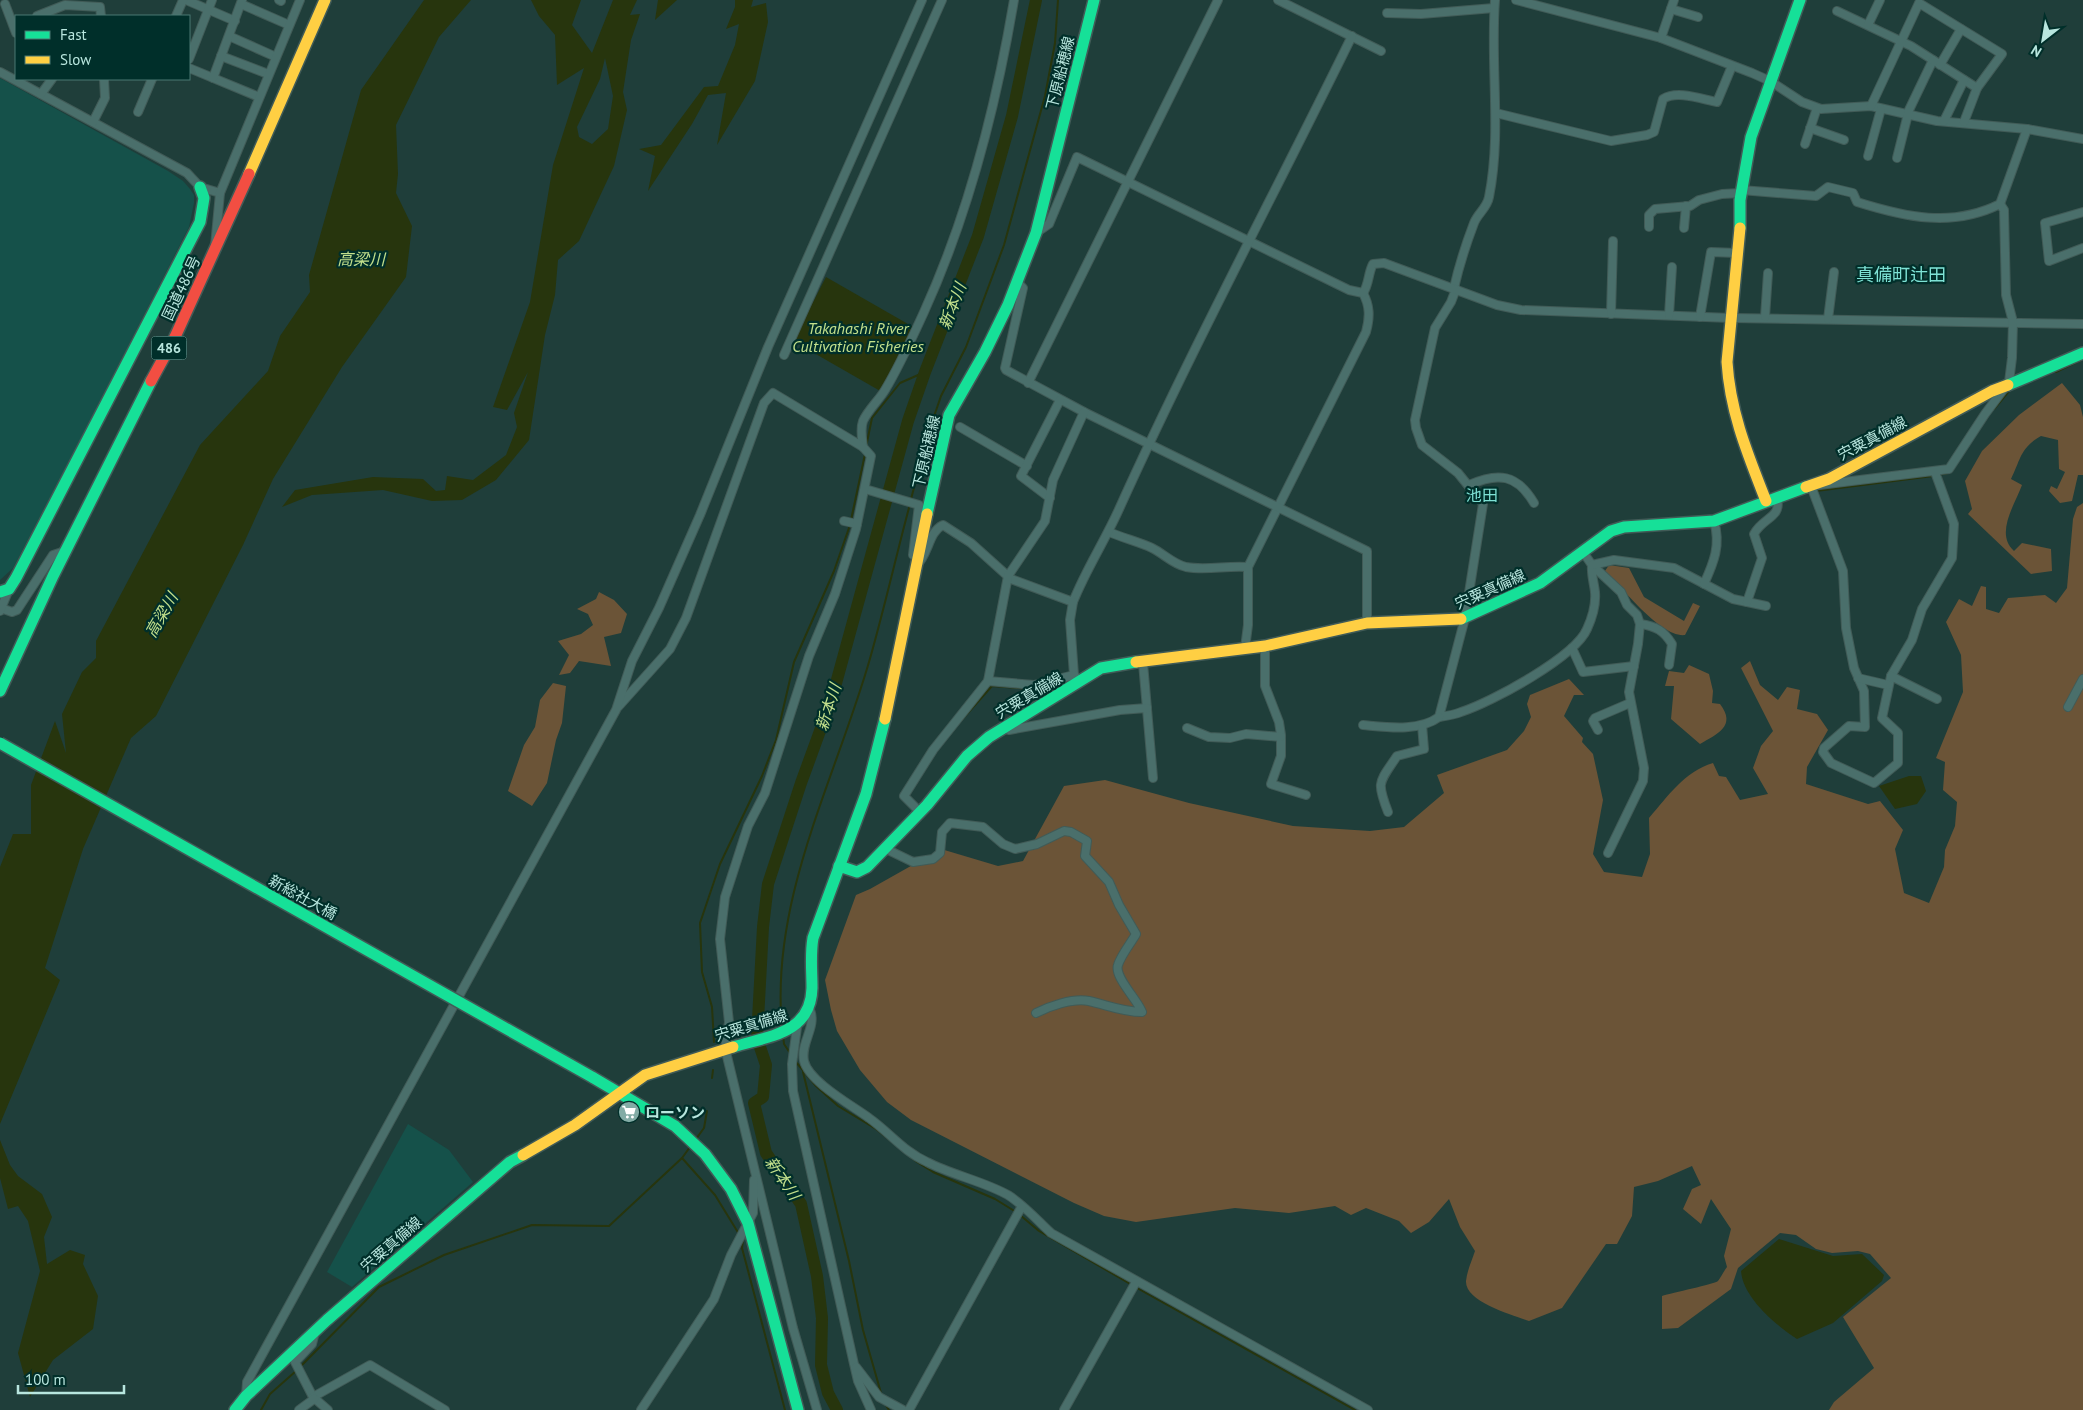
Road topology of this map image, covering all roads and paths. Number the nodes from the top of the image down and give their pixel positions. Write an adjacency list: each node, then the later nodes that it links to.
1 (184, 0): 22 (street); 26 (street)
2 (212, 0): 22 (street)
3 (300, 0): 30 (street)
4 (325, 0): 84 (main road, 国道486号 / 486)
5 (922, 0): 152 (street)
6 (942, 0): 101 (street)
7 (1014, 0): 108 (street)
8 (1094, 0): 80 (main road, 下原船穂線)
9 (1218, 0): 71 (street)
10 (1278, 0): 34 (street)
11 (1516, 0): 17 (street)
12 (1674, 0): 21 (street)
13 (1800, 0): 51 (main road)
14 (1880, 0): 29 (street)
15 (242, 2): 28 (street); 30 (street)
16 (1917, 2): 32 (street); 36 (street)
17 (1541, 3): 35 (street)
18 (5, 4): 31 (street)
19 (101, 4): 25 (street)
20 (1495, 4): 24 (street); 59 (street)
21 (1671, 9): 27 (street); 35 (street)
22 (209, 10): 28 (street); 40 (street)
23 (1837, 11): 29 (street)
24 (1387, 13)
25 (40, 15)
26 (176, 15)
27 (1698, 17)
28 (235, 20): 33 (street)
29 (1868, 24): 36 (street)
30 (289, 25): 39 (street)
31 (15, 28)
32 (1961, 29): 41 (street); 52 (street)
33 (228, 36): 38 (street); 39 (street)
34 (1352, 36): 37 (street); 81 (street)
35 (1661, 38): 42 (street)
36 (1901, 41): 41 (street); 55 (street)
37 (1381, 50)
38 (221, 56): 45 (street); 46 (street)
39 (276, 56): 45 (street)
40 (190, 57)
41 (1937, 62): 50 (street); 60 (street)
42 (1732, 66): 51 (street); 59 (street)
43 (190, 68): 46 (street)
44 (0, 72): 53 (street)
45 (268, 74): 54 (street)
46 (213, 78): 54 (street)
47 (51, 80): 53 (street)
48 (104, 80): 62 (street)
49 (152, 80): 58 (street)
50 (1964, 80): 52 (street); 61 (street)
51 (1770, 81): 56 (street); 73 (main road)
52 (1977, 88): 63 (street)
53 (41, 94): 62 (street)
54 (259, 97): 74 (street)
55 (1871, 106): 56 (street); 57 (street)
56 (1817, 108): 64 (street)
57 (1881, 108): 60 (street); 69 (street)
58 (138, 112)
59 (1496, 113): 90 (street)
60 (1909, 115): 61 (street); 70 (street)
61 (1944, 121): 63 (street)
62 (93, 122): 72 (street)
63 (1964, 122): 65 (street)
64 (1810, 128): 67 (street); 68 (street)
65 (2026, 129): 66 (street); 75 (street)
66 (2083, 139)
67 (1844, 140)
68 (1805, 144)
69 (1868, 156)
70 (1897, 158)
71 (1128, 182): 80 (street); 81 (street); 103 (street)
72 (200, 187): 74 (street); 127 (main road)
73 (1741, 192): 75 (street); 76 (street); 85 (main road)
74 (220, 193): 84 (street)
75 (2000, 204): 98 (street)
76 (1686, 206): 78 (street); 79 (street)
77 (2083, 212): 83 (street)
78 (1648, 227)
79 (1684, 228)
80 (1036, 233): 89 (main road, 下原船穂線)
81 (1250, 242): 91 (street); 107 (street)
82 (1613, 242): 92 (street)
83 (2083, 248)
84 (216, 250): 120 (main road, 国道486号 / 486)
85 (1737, 253): 94 (street); 96 (main road)
86 (1672, 267): 93 (street)
87 (1834, 272): 97 (street)
88 (1768, 273): 95 (street)
89 (1018, 283): 103 (street); 123 (main road, 下原船穂線)
90 (1455, 289): 91 (street); 92 (street); 111 (street)
91 (1362, 293): 117 (street)
92 (1611, 314): 93 (street)
93 (1669, 315): 94 (street)
94 (1700, 317): 96 (street)
95 (1765, 317): 96 (street); 97 (street)
96 (1731, 318): 115 (main road)
97 (1828, 319): 98 (street)
98 (2013, 322): 99 (street); 102 (street)
99 (2083, 324)
100 (2082, 354): 102 (main road, 宍粟真備線)
101 (784, 355)
102 (2009, 382): 110 (street); 113 (main road, 宍粟真備線)
103 (1028, 383): 104 (street)
104 (1060, 400): 105 (street); 109 (street)
105 (1084, 412): 107 (street); 114 (street)
106 (960, 427): 109 (street)
107 (1149, 442): 117 (street); 119 (street)
108 (862, 447): 112 (street); 152 (street)
109 (1027, 466): 114 (street)
110 (1936, 475): 113 (street); 141 (street)
111 (1469, 485): 116 (street); 132 (street)
112 (865, 488): 123 (street); 171 (street)
113 (1812, 489): 115 (main road, 宍粟真備線); 143 (street)
114 (1050, 498): 125 (street)
115 (1775, 500): 118 (main road, 宍粟真備線); 129 (street)
116 (1534, 503)
117 (1279, 507): 124 (street); 133 (street)
118 (1714, 521): 121 (main road, 宍粟真備線); 126 (street)
119 (1109, 532): 124 (street); 128 (street)
120 (65, 551): 131 (street); 147 (main road, 国道486号 / 486)
121 (1583, 552): 122 (street); 132 (main road, 宍粟真備線)
122 (1592, 565): 126 (street); 134 (street); 137 (street)
123 (915, 567): 125 (street); 167 (main road, 下原船穂線)
124 (1248, 567): 135 (street)
125 (1008, 576): 128 (street); 145 (street)
126 (1704, 584): 129 (street)
127 (5, 591): 131 (street)
128 (1073, 602): 142 (street)
129 (1747, 602): 130 (street)
130 (1766, 606)
131 (1, 610)
132 (1465, 618): 133 (main road, 宍粟真備線); 153 (street)
133 (1367, 622): 136 (main road, 宍粟真備線)
134 (1640, 624): 139 (street); 140 (street)
135 (1245, 648): 136 (main road, 宍粟真備線); 138 (main road, 宍粟真備線)
136 (1265, 648): 159 (street)
137 (1572, 648): 140 (street); 153 (street)
138 (1143, 663): 142 (main road, 宍粟真備線); 151 (street)
139 (1669, 665)
140 (1634, 666): 149 (street)
141 (1891, 676): 146 (street); 148 (street)
142 (1077, 678): 145 (street); 156 (main road, 宍粟真備線)
143 (1858, 678): 146 (street); 146 (street)
144 (2083, 679): 150 (street)
145 (988, 681): 163 (street)
146 (1888, 685)
147 (0, 691)
148 (1937, 699)
149 (1630, 703): 158 (street); 166 (street)
150 (2068, 707)
151 (1147, 708): 156 (street); 161 (street)
152 (616, 710): 179 (street)
153 (1439, 717): 155 (street)
154 (1363, 725): 155 (street)
155 (1422, 725): 164 (street)
156 (1002, 728): 163 (main road, 宍粟真備線)
157 (1186, 728): 159 (street)
158 (1598, 730)
159 (1281, 737): 162 (street)
160 (0, 743): 172 (main road, 新総社大橋, bridge)
161 (1153, 778)
162 (1306, 795)
163 (920, 812): 165 (main road, 宍粟真備線)
164 (1388, 812)
165 (884, 848): 167 (main road, 宍粟真備線); 169 (street)
166 (1608, 853)
167 (839, 866): 168 (main road)
168 (810, 1010): 170 (main road, 宍粟真備線); 174 (street)
169 (1036, 1013)
170 (793, 1028): 171 (main road, 宍粟真備線); 178 (street)
171 (728, 1048): 172 (main road, 宍粟真備線); 173 (street)
172 (620, 1092): 175 (main road, 新総社大橋); 177 (main road, 宍粟真備線)
173 (754, 1170): 175 (street); 187 (street)
174 (1022, 1206): 176 (street); 190 (street)
175 (748, 1223): 185 (street); 186 (main road, 新総社大橋)
176 (1136, 1282): 191 (street); 192 (street)
177 (315, 1330): 179 (main road, 宍粟真備線); 180 (street)
178 (854, 1364): 188 (street); 189 (street)
179 (246, 1396): 181 (main road, 宍粟真備線)
180 (314, 1398): 182 (street); 183 (street); 184 (street)
181 (235, 1410)
182 (300, 1410)
183 (328, 1410)
184 (445, 1410)
185 (641, 1410)
186 (798, 1410)
187 (817, 1410)
188 (871, 1410)
189 (904, 1410)
190 (909, 1410)
191 (1064, 1410)
192 (1368, 1410)

